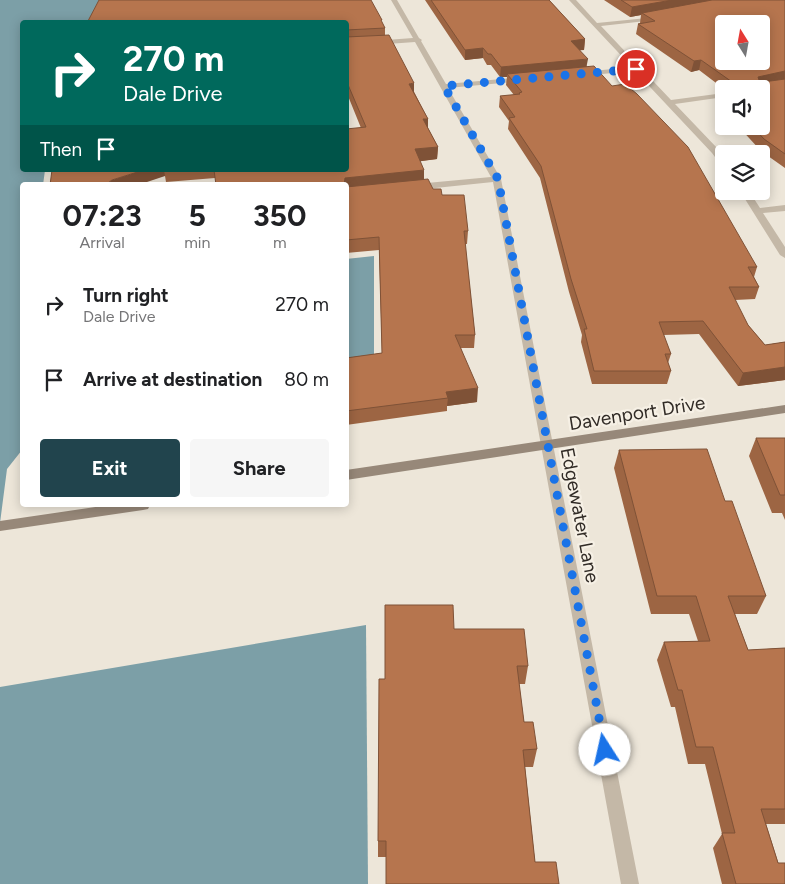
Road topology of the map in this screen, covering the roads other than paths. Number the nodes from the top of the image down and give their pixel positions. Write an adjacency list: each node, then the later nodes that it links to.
1 (394, 0): 5 (street, Edgewater Lane)
2 (572, 0): 4 (street)
3 (659, 17): 4 (street)
4 (596, 25): 7 (street)
5 (419, 40): 6 (street); 10 (street, Edgewater Lane)
6 (349, 45)
7 (636, 69): 8 (street); 12 (street)
8 (578, 74)
9 (530, 78): 10 (street)
10 (444, 86): 14 (street, Edgewater Lane)
11 (715, 96): 12 (street)
12 (669, 103): 13 (street)
13 (715, 151)
14 (498, 179): 15 (street); 21 (street, Edgewater Lane)
15 (403, 189)
16 (750, 200): 18 (street)
17 (785, 208): 18 (street)
18 (758, 211): 19 (street)
19 (785, 255)
20 (785, 409): 21 (street, Davenport Drive)
21 (548, 445): 22 (street, Davenport Drive); 25 (street, Edgewater Lane)
22 (349, 475)
23 (130, 507): 24 (street)
24 (0, 526)
25 (630, 884)

